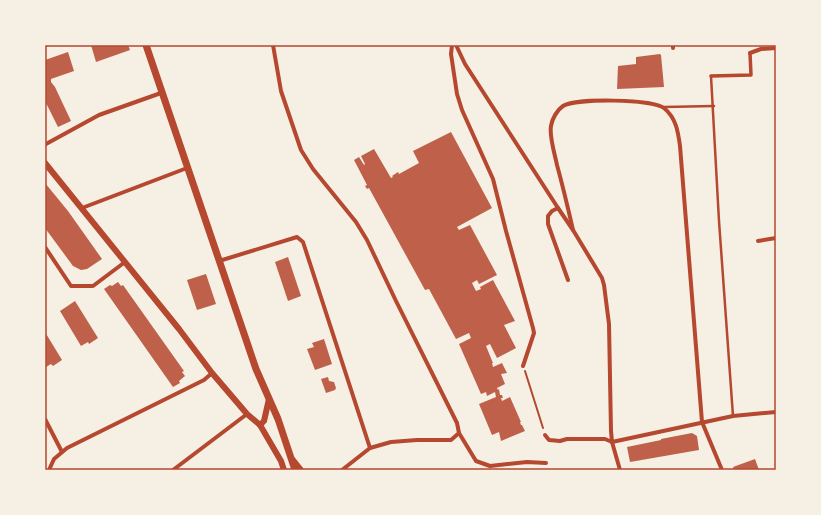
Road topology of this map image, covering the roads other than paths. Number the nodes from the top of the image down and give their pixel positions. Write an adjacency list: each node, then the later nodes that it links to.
1 (146, 45): 8 (main road)
2 (273, 45): 32 (street)
3 (452, 45): 23 (street)
4 (456, 45): 15 (street)
5 (776, 48): 6 (street)
6 (750, 53): 7 (street)
7 (712, 76): 9 (lane)
8 (161, 93): 11 (street); 13 (main road)
9 (714, 106): 10 (lane); 28 (lane)
10 (663, 107): 16 (street); 30 (street)
11 (46, 144)
12 (45, 163): 14 (street)
13 (187, 168): 14 (street); 20 (main road)
14 (82, 208): 21 (street)
15 (558, 208): 16 (street); 22 (street)
16 (573, 230): 34 (street)
17 (776, 238): 18 (street)
18 (758, 241)
19 (45, 247): 21 (street)
20 (219, 261): 25 (main road); 35 (street)
21 (125, 262): 24 (street)
22 (568, 280)
23 (523, 366)
24 (212, 373): 27 (street); 36 (street)
25 (269, 399): 31 (street); 37 (main road)
26 (776, 412): 28 (street)
27 (247, 414): 31 (street); 40 (street)
28 (733, 416): 30 (street)
29 (45, 419): 36 (street)
30 (702, 422): 34 (street); 46 (street)
31 (260, 426): 41 (street)
32 (459, 433): 35 (street); 38 (street)
33 (545, 435): 34 (street)
34 (612, 442): 45 (street)
35 (370, 448): 44 (street)
36 (62, 452): 39 (street)
37 (292, 459): 42 (main road); 43 (street)
38 (546, 463)
39 (49, 470)
40 (173, 470)
41 (284, 470)
42 (295, 470)
43 (301, 470)
44 (342, 470)
45 (620, 470)
46 (722, 470)

